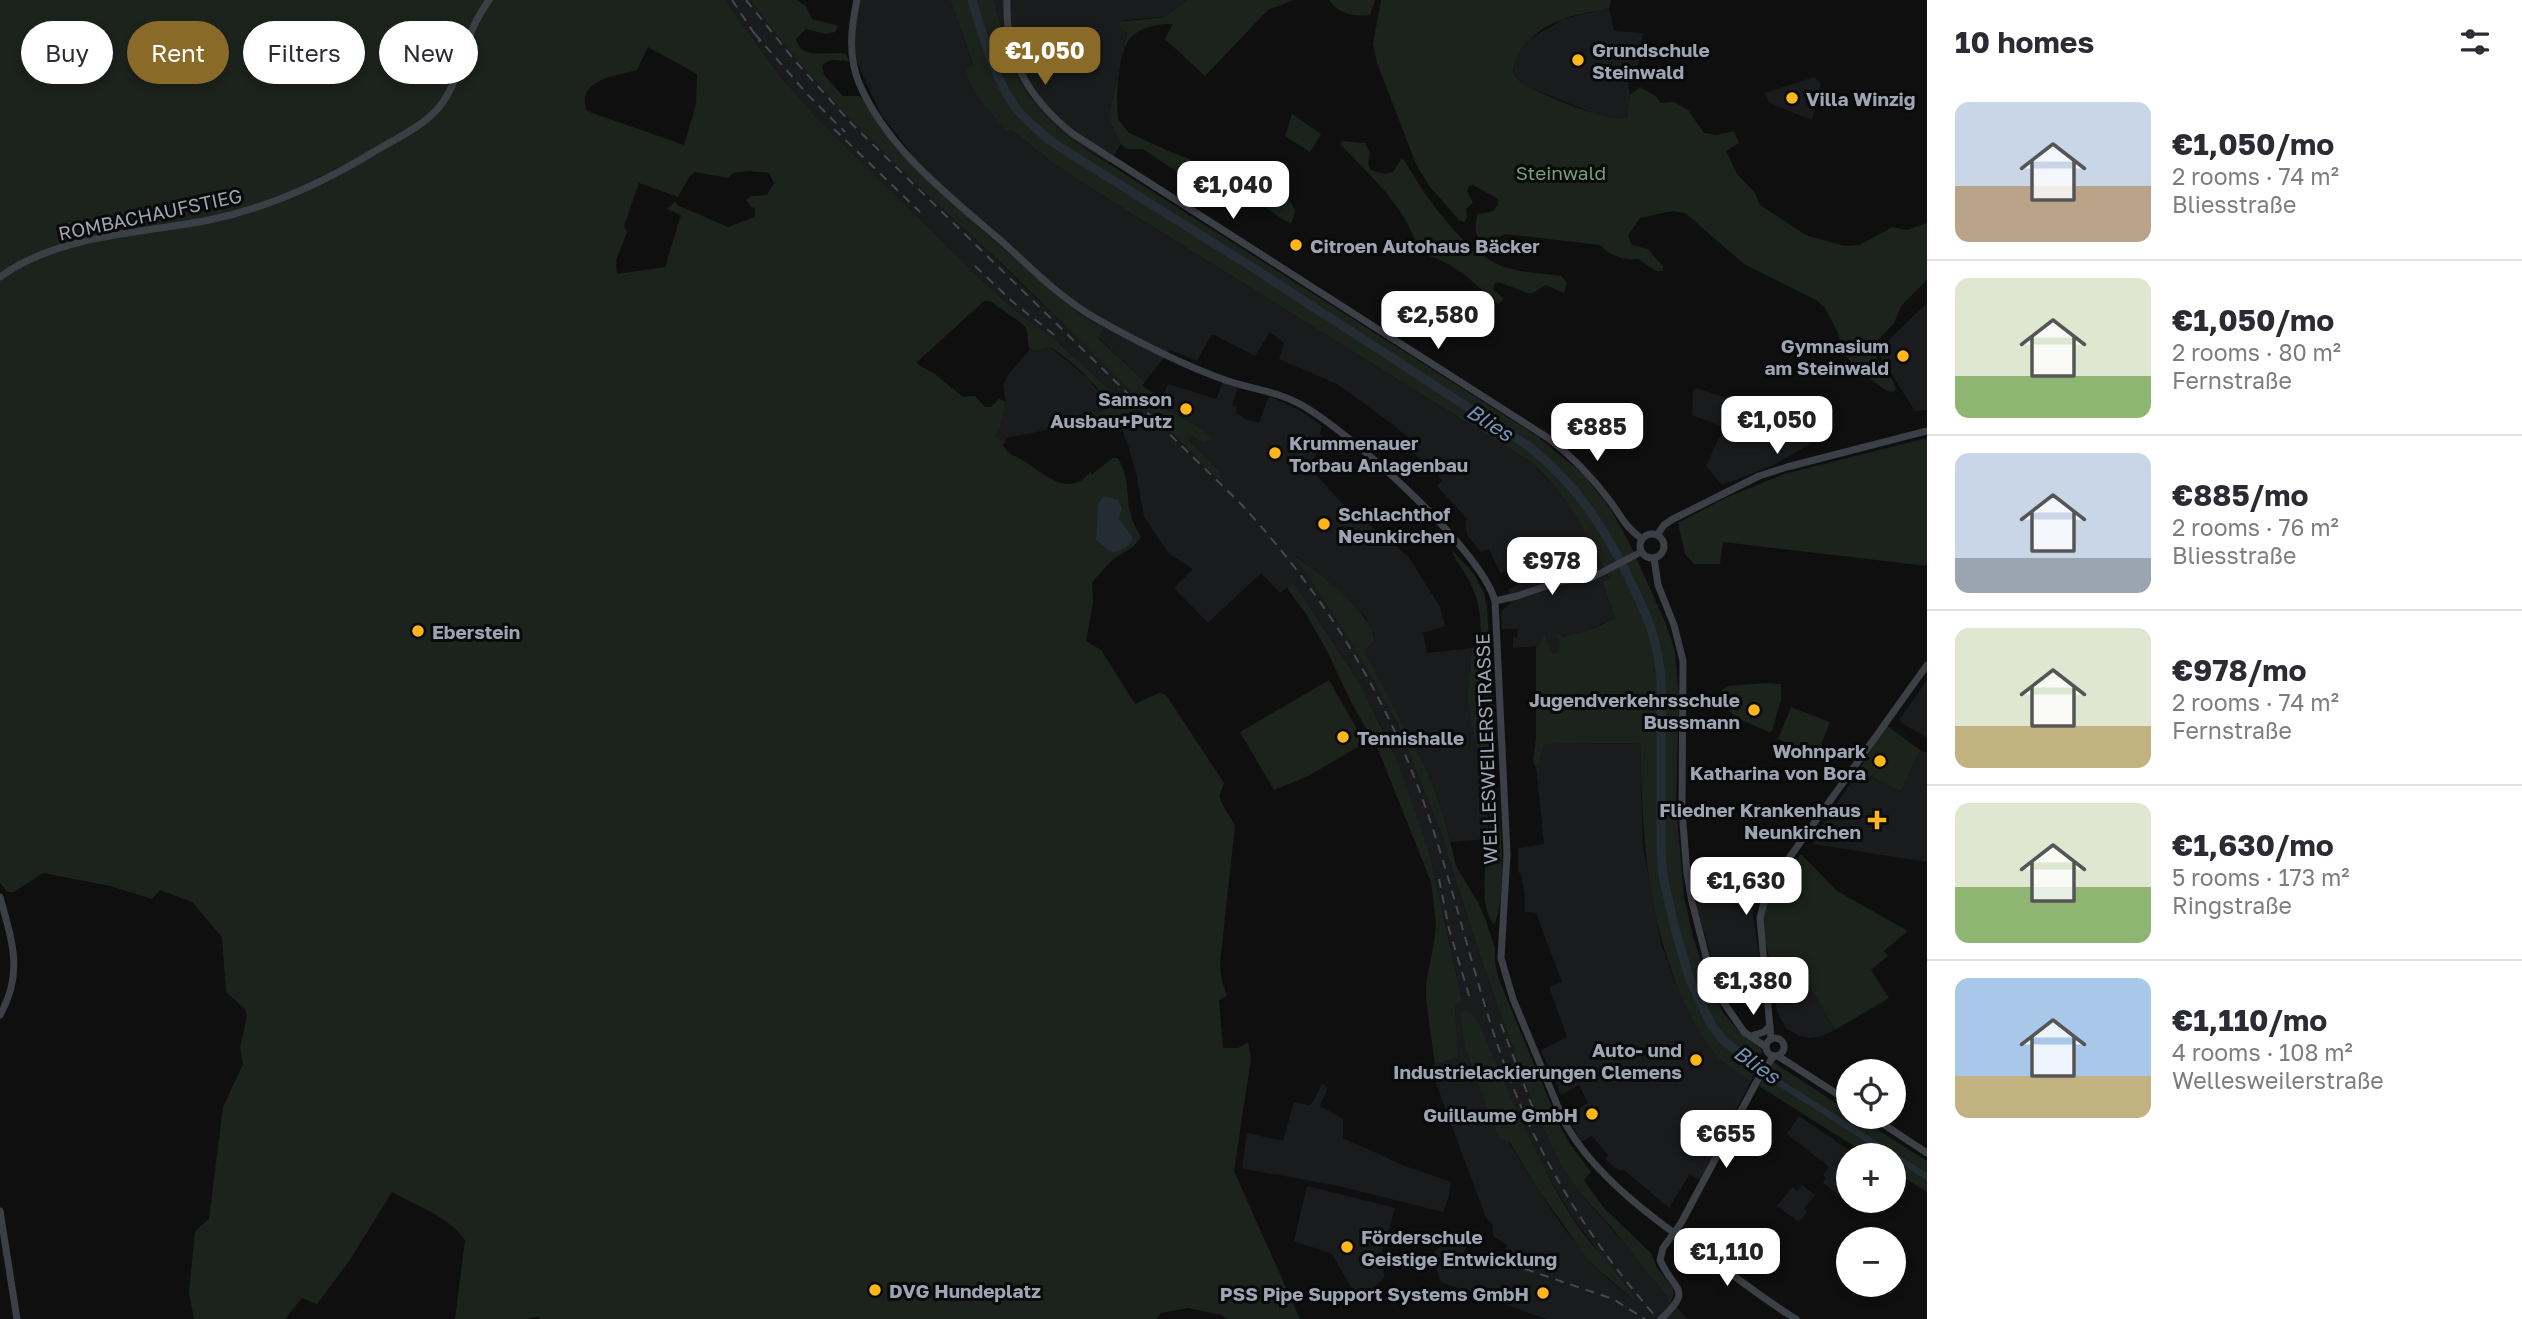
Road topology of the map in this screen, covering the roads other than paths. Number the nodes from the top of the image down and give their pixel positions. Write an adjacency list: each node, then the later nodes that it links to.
1 (489, 0): 4 (street, ROMBACHAUFSTIEG)
2 (857, 0): 10 (street, WELLESWEILERSTRASSE)
3 (1007, 0): 7 (street)
4 (0, 277)
5 (1927, 431): 6 (street)
6 (1657, 535): 7 (street); 9 (street)
7 (1642, 539): 8 (street)
8 (1641, 552): 9 (street); 10 (street)
9 (1654, 558): 14 (street)
10 (1495, 601): 23 (street, WELLESWEILERSTRASSE)
11 (1927, 665): 13 (street)
12 (0, 897): 15 (street)
13 (1770, 1006): 16 (street); 18 (street)
14 (1729, 1011): 17 (street); 18 (street)
15 (0, 1015)
16 (1770, 1026): 17 (street); 18 (street)
17 (1754, 1035): 18 (street)
18 (1772, 1050): 19 (street); 23 (street)
19 (1836, 1093)
20 (1891, 1129): 21 (street)
21 (1927, 1153)
22 (0, 1211): 24 (street)
23 (1674, 1233): 25 (street); 26 (street, WELLESWEILERSTRASSE)
24 (17, 1319)
25 (1661, 1319)
26 (1796, 1319)

